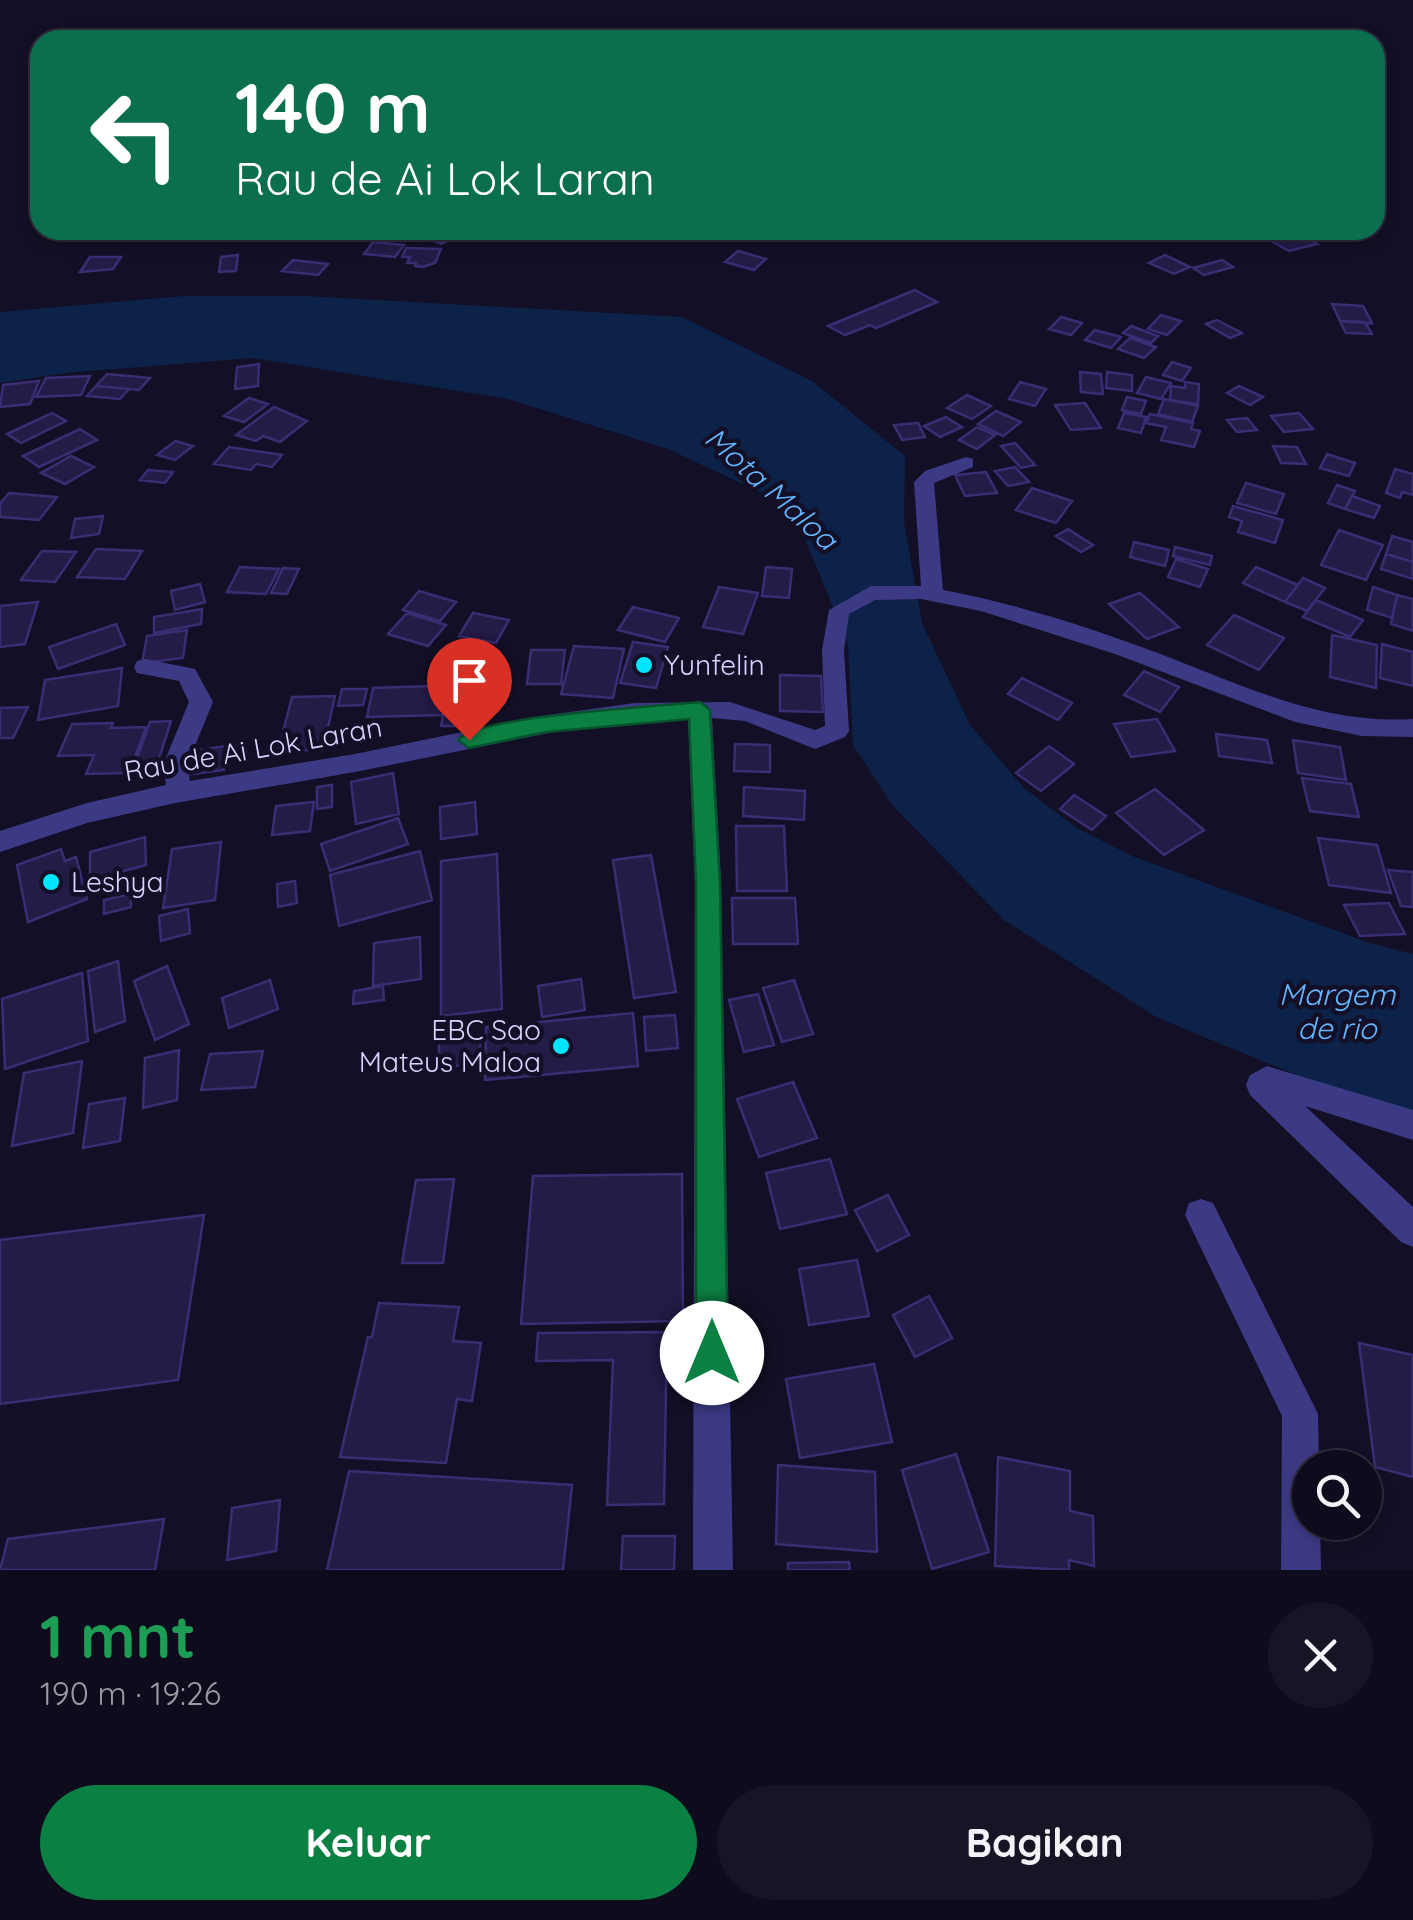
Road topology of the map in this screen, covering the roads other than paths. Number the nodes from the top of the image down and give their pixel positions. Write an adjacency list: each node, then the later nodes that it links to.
1 (966, 462): 2 (street)
2 (932, 592): 4 (street, Rau de Ai Lok Laran); 5 (street)
3 (144, 667): 6 (street)
4 (700, 710): 6 (street, Rau de Ai Lok Laran); 11 (street)
5 (1413, 728)
6 (179, 791): 7 (street, Rau de Ai Lok Laran)
7 (0, 842)
8 (1413, 1126): 10 (street)
9 (1201, 1216): 12 (street)
10 (1413, 1230)
11 (714, 1570)
12 (1301, 1570)

